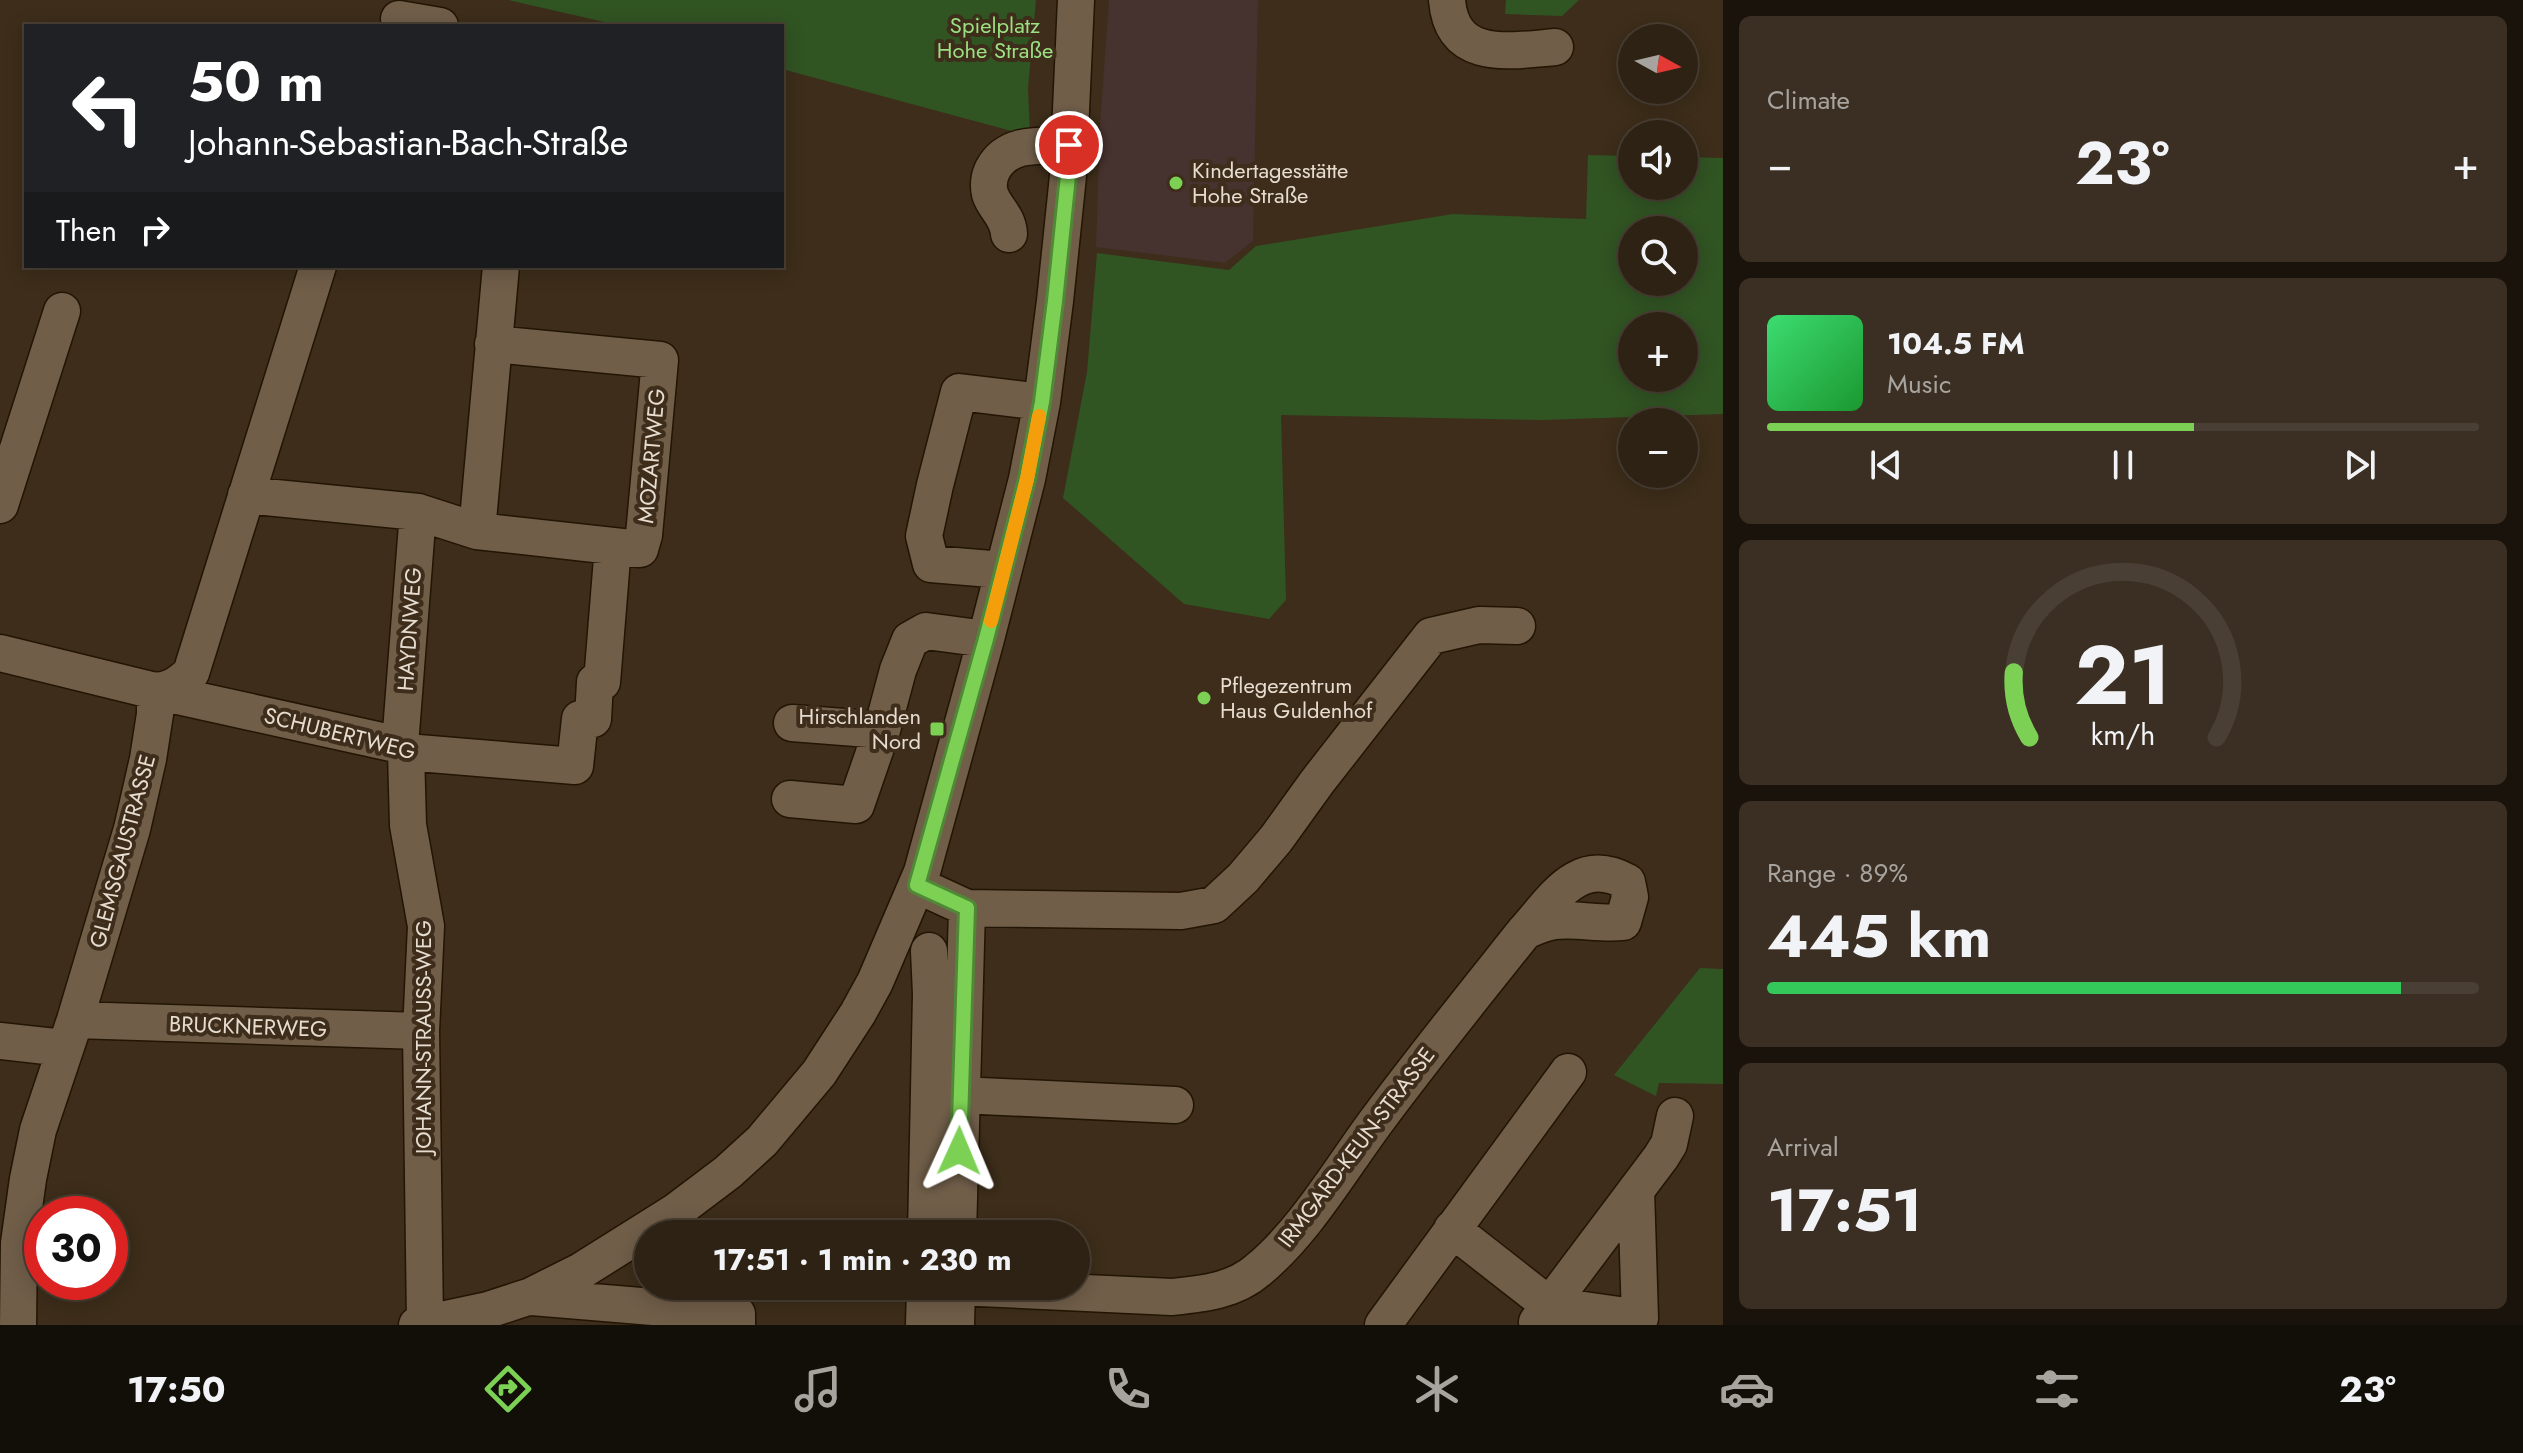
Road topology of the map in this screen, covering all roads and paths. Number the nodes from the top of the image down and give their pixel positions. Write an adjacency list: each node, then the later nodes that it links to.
1 (1076, 0): 6 (street)
2 (1447, 0): 5 (street)
3 (400, 15): 4 (street)
4 (433, 24)
5 (1555, 47)
6 (1069, 145): 7 (street); 12 (street)
7 (1009, 234)
8 (317, 268): 13 (street)
9 (501, 268): 11 (street)
10 (62, 311): 14 (street)
11 (493, 344): 16 (street); 17 (street, MOZARTWEG)
12 (1042, 402): 18 (street); 18 (street)
13 (246, 495): 15 (street, MOZARTWEG); 22 (street)
14 (0, 505)
15 (418, 512): 16 (street, MOZARTWEG); 25 (street, HAYDNWEG)
16 (477, 531): 17 (street, MOZARTWEG)
17 (613, 546): 26 (street, MOZARTWEG)
18 (1003, 570): 20 (street)
19 (1517, 626): 29 (street)
20 (986, 639): 24 (street); 28 (street)
21 (0, 653): 22 (street, SCHUBERTWEG)
22 (155, 691): 25 (street, SCHUBERTWEG); 33 (street, GLEMSGAUSTRASSE)
23 (792, 723): 24 (street)
24 (882, 730): 27 (street)
25 (403, 749): 26 (street, SCHUBERTWEG); 32 (street, JOHANN-STRAUSS-WEG)
26 (575, 766)
27 (790, 799)
28 (917, 885): 29 (street); 40 (street)
29 (967, 908): 36 (street)
30 (1525, 931): 45 (street, IRMGARD-KEUN-STRASSE)
31 (929, 951): 41 (street)
32 (421, 1031): 33 (street, BRUCKNERWEG); 52 (street, JOHANN-STRAUSS-WEG)
33 (69, 1034): 34 (street, BRUCKNERWEG); 53 (street, GLEMSGAUSTRASSE)
34 (0, 1041)
35 (1568, 1072): 43 (street)
36 (960, 1095): 37 (street); 42 (street)
37 (1175, 1105)
38 (1675, 1116): 39 (street)
39 (1636, 1190): 51 (street); 51 (street)
40 (683, 1220)
41 (926, 1220)
42 (958, 1220)
43 (1452, 1229): 51 (street); 57 (street)
44 (634, 1245): 46 (street)
45 (1090, 1293)
46 (531, 1296): 47 (street); 52 (street)
47 (634, 1297)
48 (692, 1300): 54 (street)
49 (925, 1300): 55 (street)
50 (957, 1300): 56 (street)
51 (1542, 1315)
52 (421, 1324)
53 (18, 1325)
54 (737, 1325)
55 (924, 1325)
56 (956, 1325)
57 (1383, 1325)

